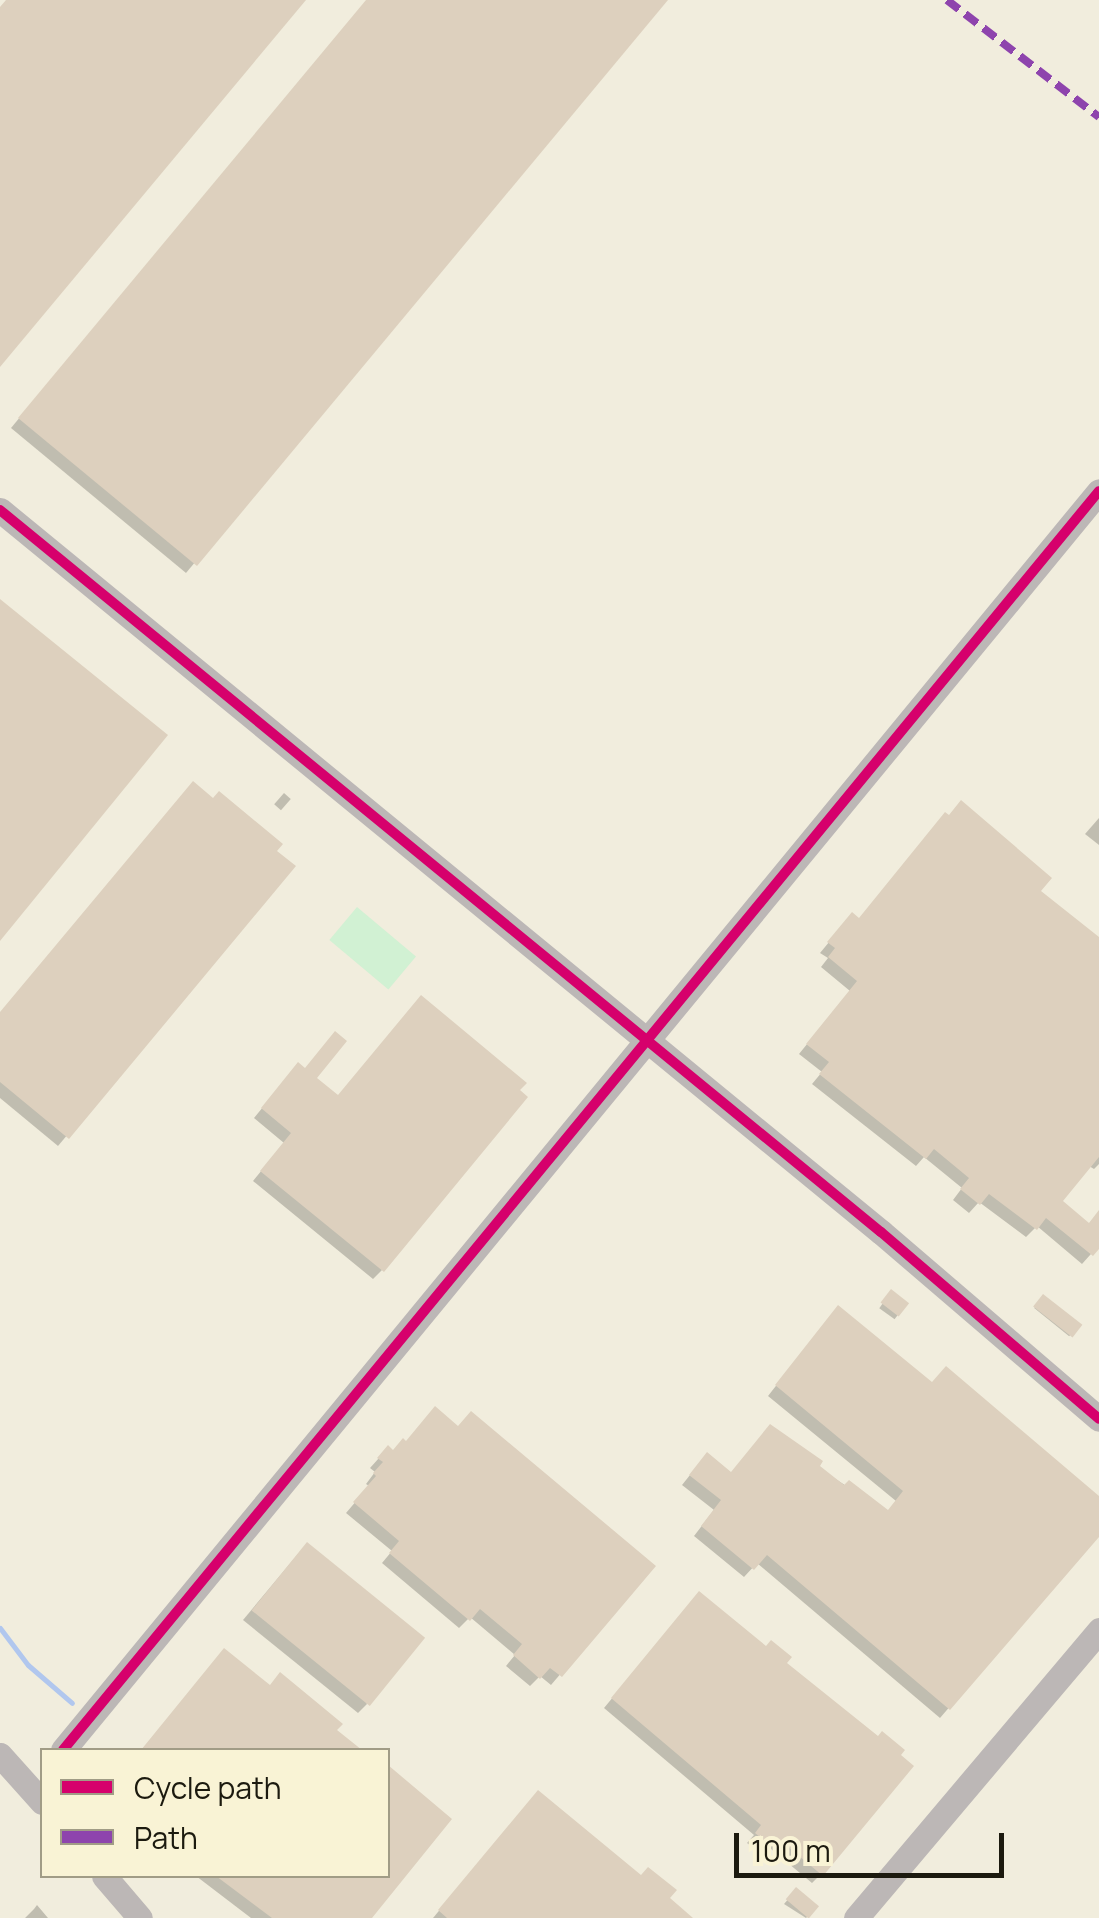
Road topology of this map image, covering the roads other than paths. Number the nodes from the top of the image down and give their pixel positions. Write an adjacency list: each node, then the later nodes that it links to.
1 (1099, 492): 3 (street)
2 (0, 510): 3 (street)
3 (647, 1040): 4 (street); 6 (street)
4 (1099, 1419)
5 (1099, 1630): 11 (street)
6 (66, 1748)
7 (0, 1755): 8 (street)
8 (38, 1788)
9 (106, 1878): 10 (street)
10 (140, 1918)
11 (856, 1918)

